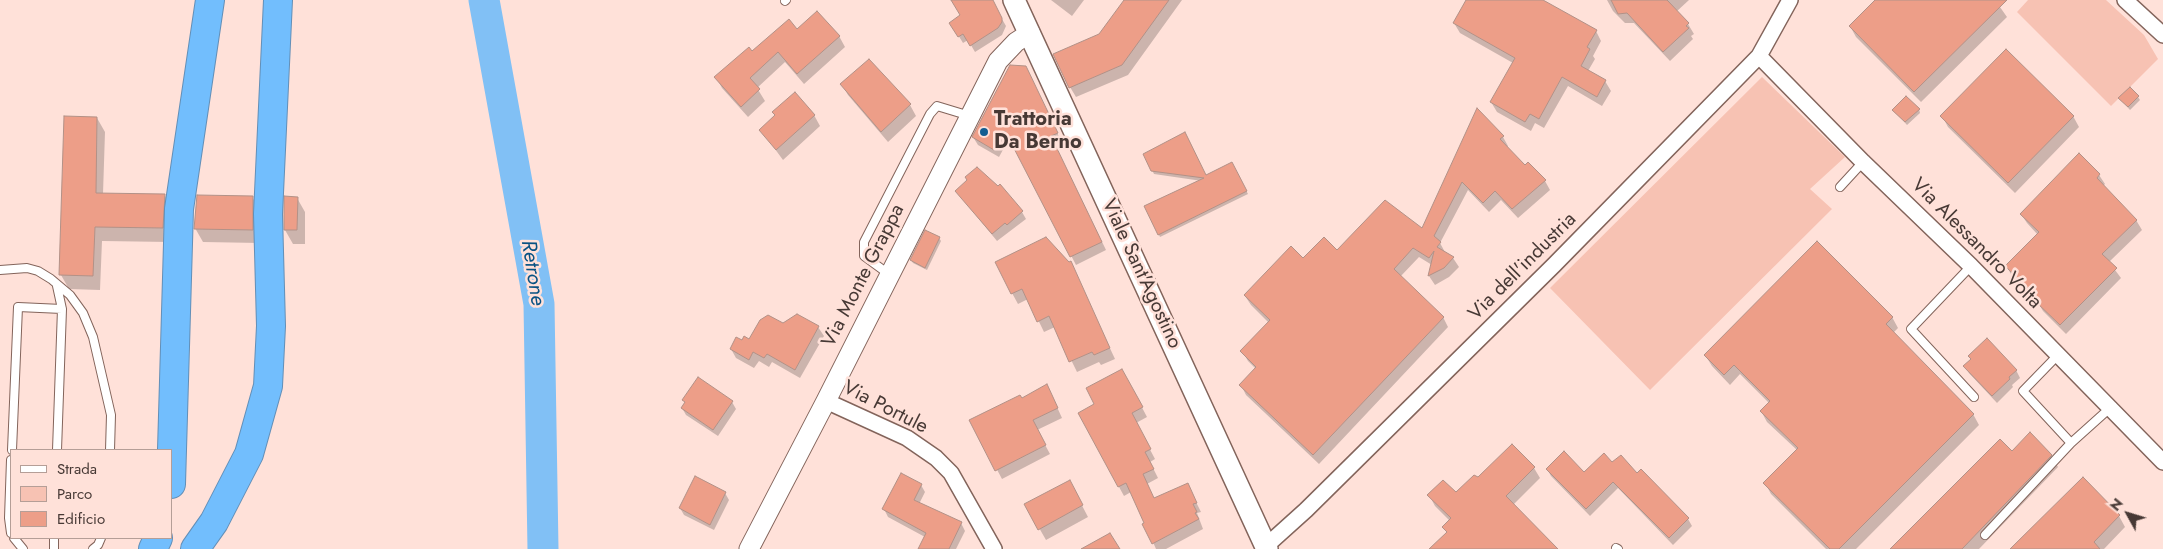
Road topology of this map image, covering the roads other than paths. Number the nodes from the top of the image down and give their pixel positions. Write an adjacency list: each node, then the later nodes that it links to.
1 (210, 0): 25 (highway)
2 (278, 0): 35 (highway)
3 (1014, 0): 6 (main road, Viale Sant'Agostino)
4 (1790, 0): 8 (street, Via dell'industria)
5 (2126, 0): 7 (street)
6 (1030, 34): 9 (street, Via Monte Grappa); 32 (main road, Viale Sant'Agostino)
7 (2163, 35)
8 (1759, 56): 10 (street, Via Alessandro Volta); 32 (street, Via dell'industria)
9 (970, 116): 14 (street, Via Monte Grappa); 14 (lane)
10 (1863, 162): 11 (lane); 12 (street, Via Alessandro Volta)
11 (1840, 187)
12 (1971, 266): 17 (street, Via Alessandro Volta); 18 (lane)
13 (0, 270): 15 (lane)
14 (890, 275): 19 (street, Via Monte Grappa)
15 (57, 286): 16 (lane); 24 (lane)
16 (62, 310): 22 (lane); 23 (lane)
17 (2058, 355): 20 (street, Via Alessandro Volta); 21 (lane)
18 (1974, 397)
19 (826, 401): 36 (street, Via Monte Grappa); 37 (street, Via Portule)
20 (2110, 408): 21 (lane); 26 (street, Via Alessandro Volta)
21 (2071, 444): 29 (lane)
22 (12, 449)
23 (57, 449)
24 (110, 449)
25 (172, 450)
26 (2163, 462)
27 (10, 489): 28 (lane)
28 (10, 526)
29 (1985, 535)
30 (15, 539): 33 (lane)
31 (101, 539): 34 (lane)
32 (1266, 548)
33 (24, 549)
34 (93, 549)
35 (195, 549)
36 (749, 549)
37 (994, 549)

